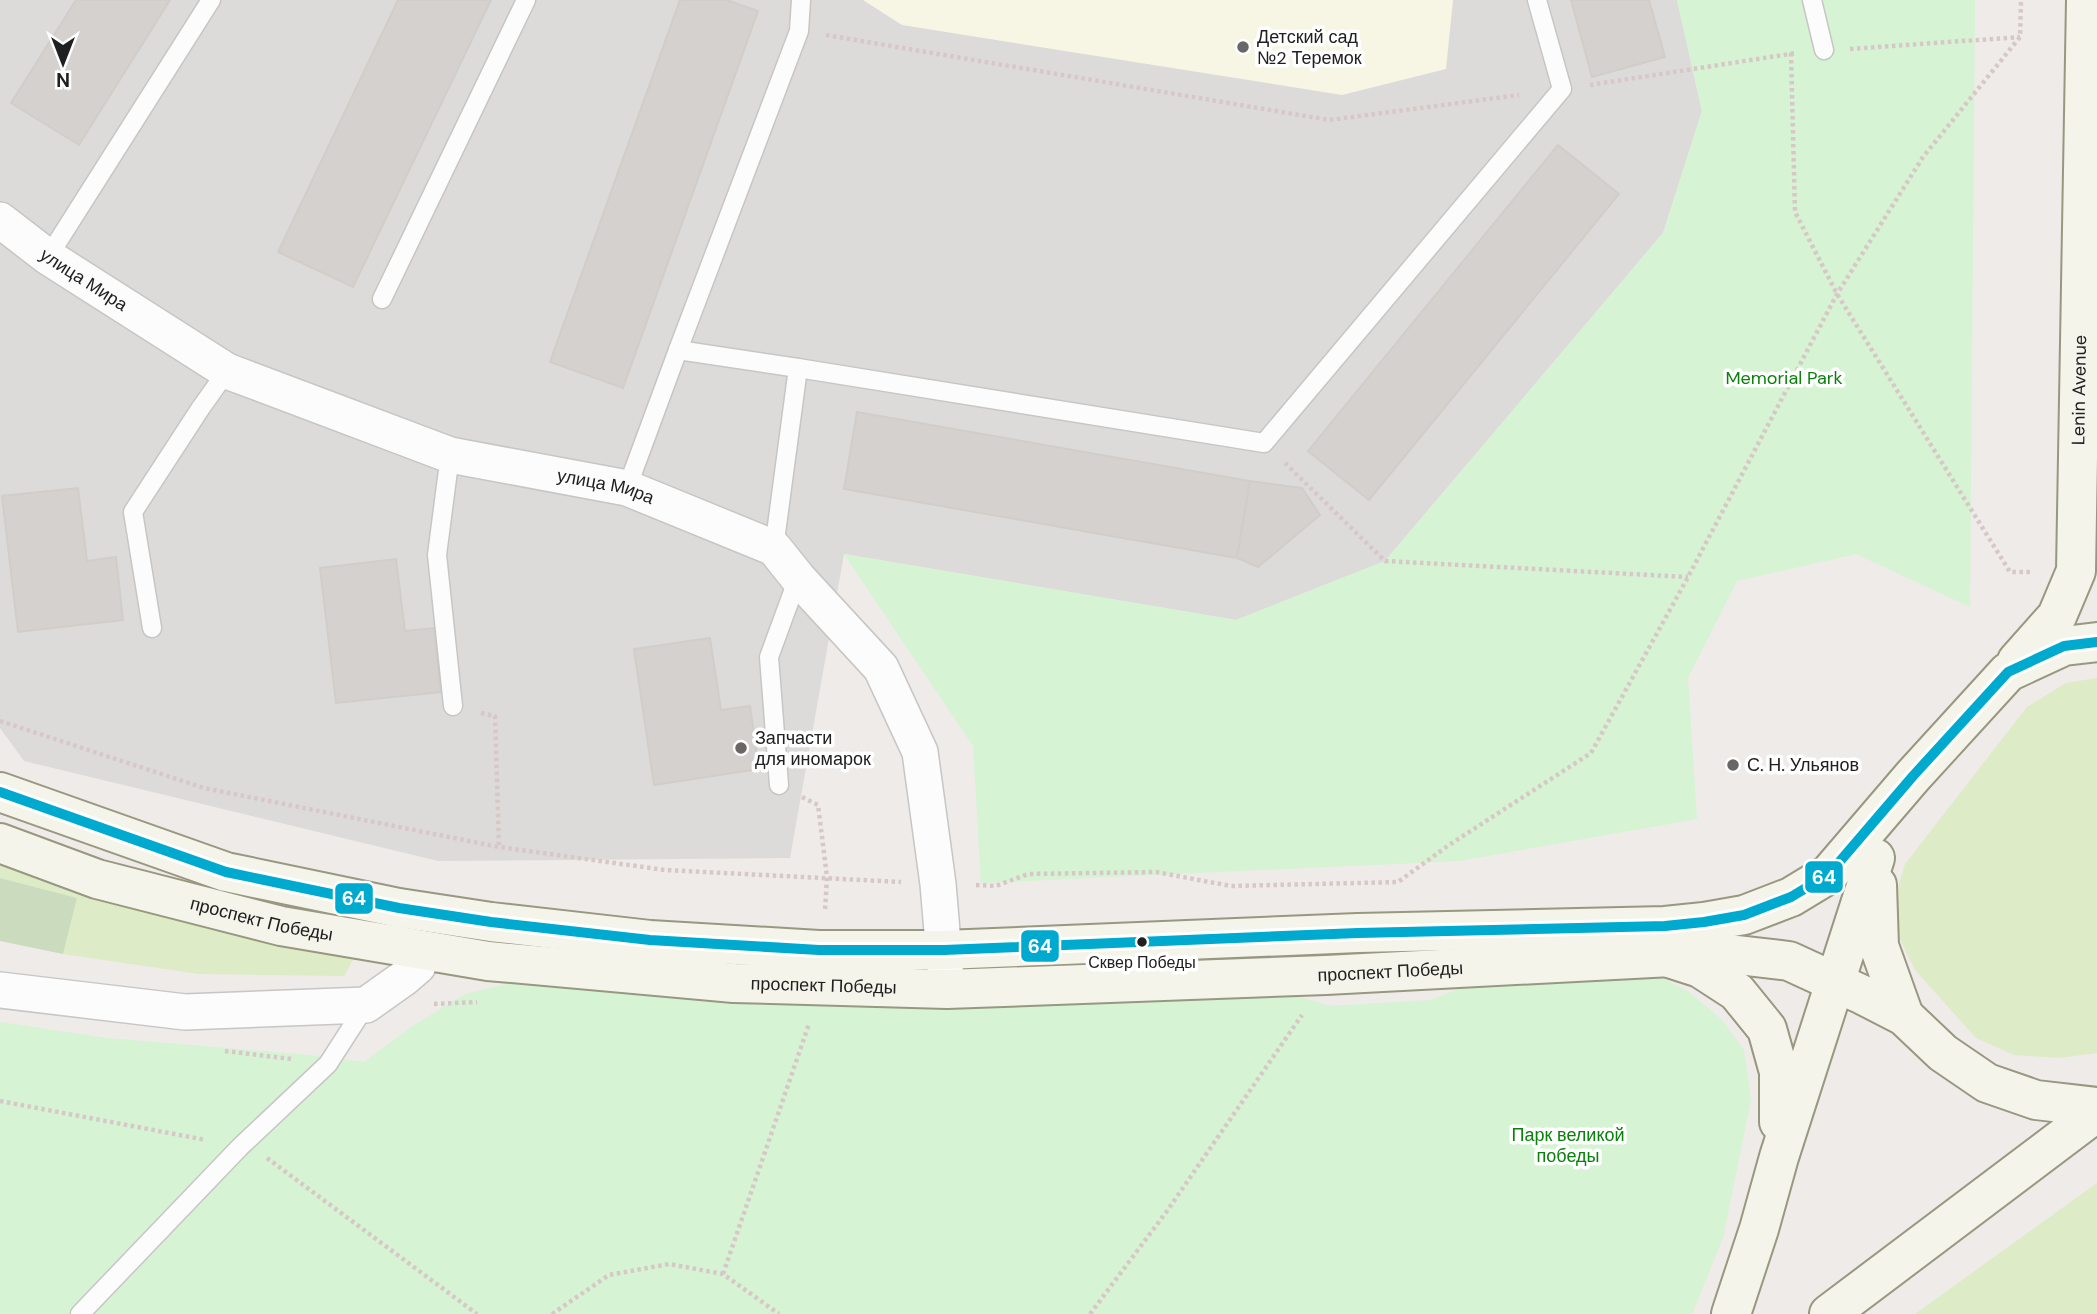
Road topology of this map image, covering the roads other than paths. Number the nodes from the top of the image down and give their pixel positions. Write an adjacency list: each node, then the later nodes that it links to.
1 (211, 0): 9 (lane)
2 (526, 0): 10 (lane)
3 (801, 0): 11 (lane)
4 (1537, 0): 12 (lane)
5 (1812, 0): 7 (lane)
6 (2086, 0): 20 (main road, Lenin Avenue)
7 (1824, 50)
8 (0, 220): 9 (street, улица Мира)
9 (48, 257): 13 (street, улица Мира)
10 (383, 299)
11 (678, 350): 12 (lane); 15 (lane)
12 (798, 369): 16 (lane)
13 (228, 371): 14 (street, улица Мира); 18 (lane)
14 (450, 455): 15 (street, улица Мира); 21 (lane)
15 (627, 488): 16 (street, улица Мира)
16 (774, 548): 17 (street, улица Мира)
17 (798, 578): 23 (lane); 28 (street, улица Мира)
18 (152, 628)
19 (2097, 642): 20 (main road)
20 (2008, 672): 22 (main road, Lenin Avenue)
21 (453, 706)
22 (1913, 776): 26 (main road); 27 (main road, Lenin Avenue)
23 (779, 785)
24 (0, 792): 28 (main road, проспект Победы)
25 (0, 842): 29 (main road, проспект Победы)
26 (1875, 858): 30 (main road); 34 (main road)
27 (1664, 941): 28 (main road, проспект Победы); 30 (main road); 31 (main road, проспект Победы); 36 (main road)
28 (944, 950): 31 (street, улица Мира)
29 (422, 951): 31 (main road, проспект Победы); 33 (street)
30 (1837, 983): 34 (main road); 36 (main road)
31 (947, 989)
32 (0, 990): 33 (street)
33 (366, 1005): 37 (lane)
34 (1904, 1016): 35 (main road)
35 (2097, 1109): 39 (main road)
36 (1779, 1157): 38 (main road)
37 (80, 1314)
38 (1731, 1314)
39 (1829, 1314)

